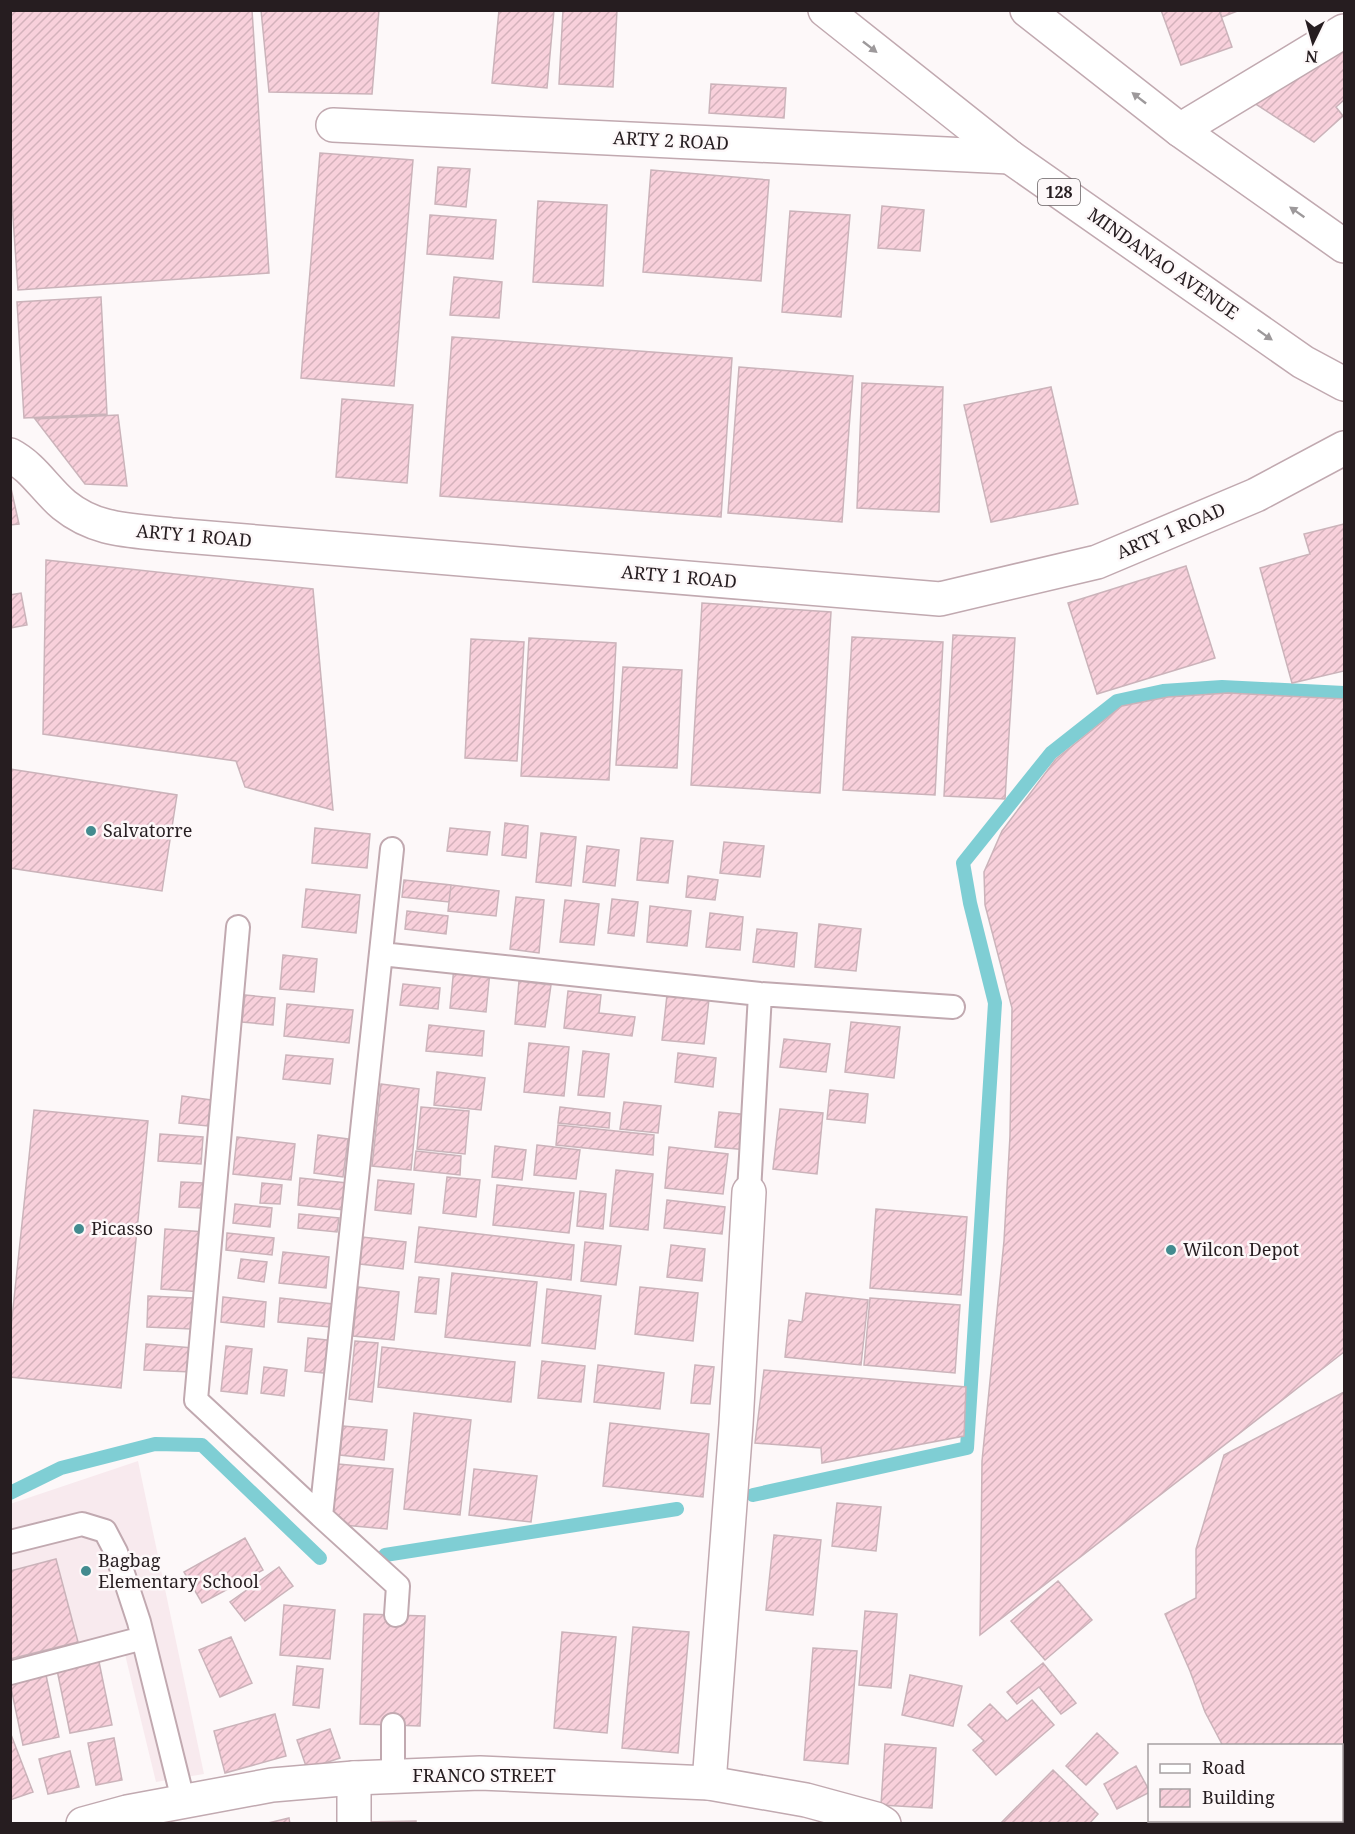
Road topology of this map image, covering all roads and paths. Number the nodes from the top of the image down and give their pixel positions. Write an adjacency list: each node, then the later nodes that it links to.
1 (825, 10): 6 (street, MINDANAO AVENUE / 128, one-way to 6)
2 (1027, 10): 5 (street, one-way to 2)
3 (1344, 31): 5 (street)
4 (333, 125): 6 (street, ARTY 2 ROAD)
5 (1180, 130): 7 (street, one-way to 5)
6 (1010, 158): 8 (street, MINDANAO AVENUE / 128, one-way to 8)
7 (1344, 246)
8 (1303, 362): 9 (street, MINDANAO AVENUE / 128); 10 (street, MINDANAO AVENUE / 128)
9 (1344, 384)
10 (1344, 400)
11 (1344, 448): 12 (street, ARTY 1 ROAD)
12 (10, 455)
13 (392, 849): 15 (lane)
14 (238, 927): 19 (lane)
15 (381, 954): 16 (lane); 19 (lane)
16 (760, 994): 17 (lane); 18 (lane)
17 (953, 1008)
18 (749, 1192): 27 (street)
19 (321, 1516): 21 (lane)
20 (10, 1542): 22 (lane)
21 (396, 1615)
22 (142, 1638): 23 (lane); 28 (lane)
23 (10, 1673)
24 (393, 1725): 25 (lane)
25 (393, 1776): 26 (street, FRANCO STREET); 27 (street, FRANCO STREET)
26 (354, 1778): 28 (street, FRANCO STREET); 30 (street)
27 (709, 1783): 31 (street, FRANCO STREET)
28 (183, 1800): 29 (street, FRANCO STREET)
29 (83, 1824)
30 (354, 1824)
31 (884, 1824)

